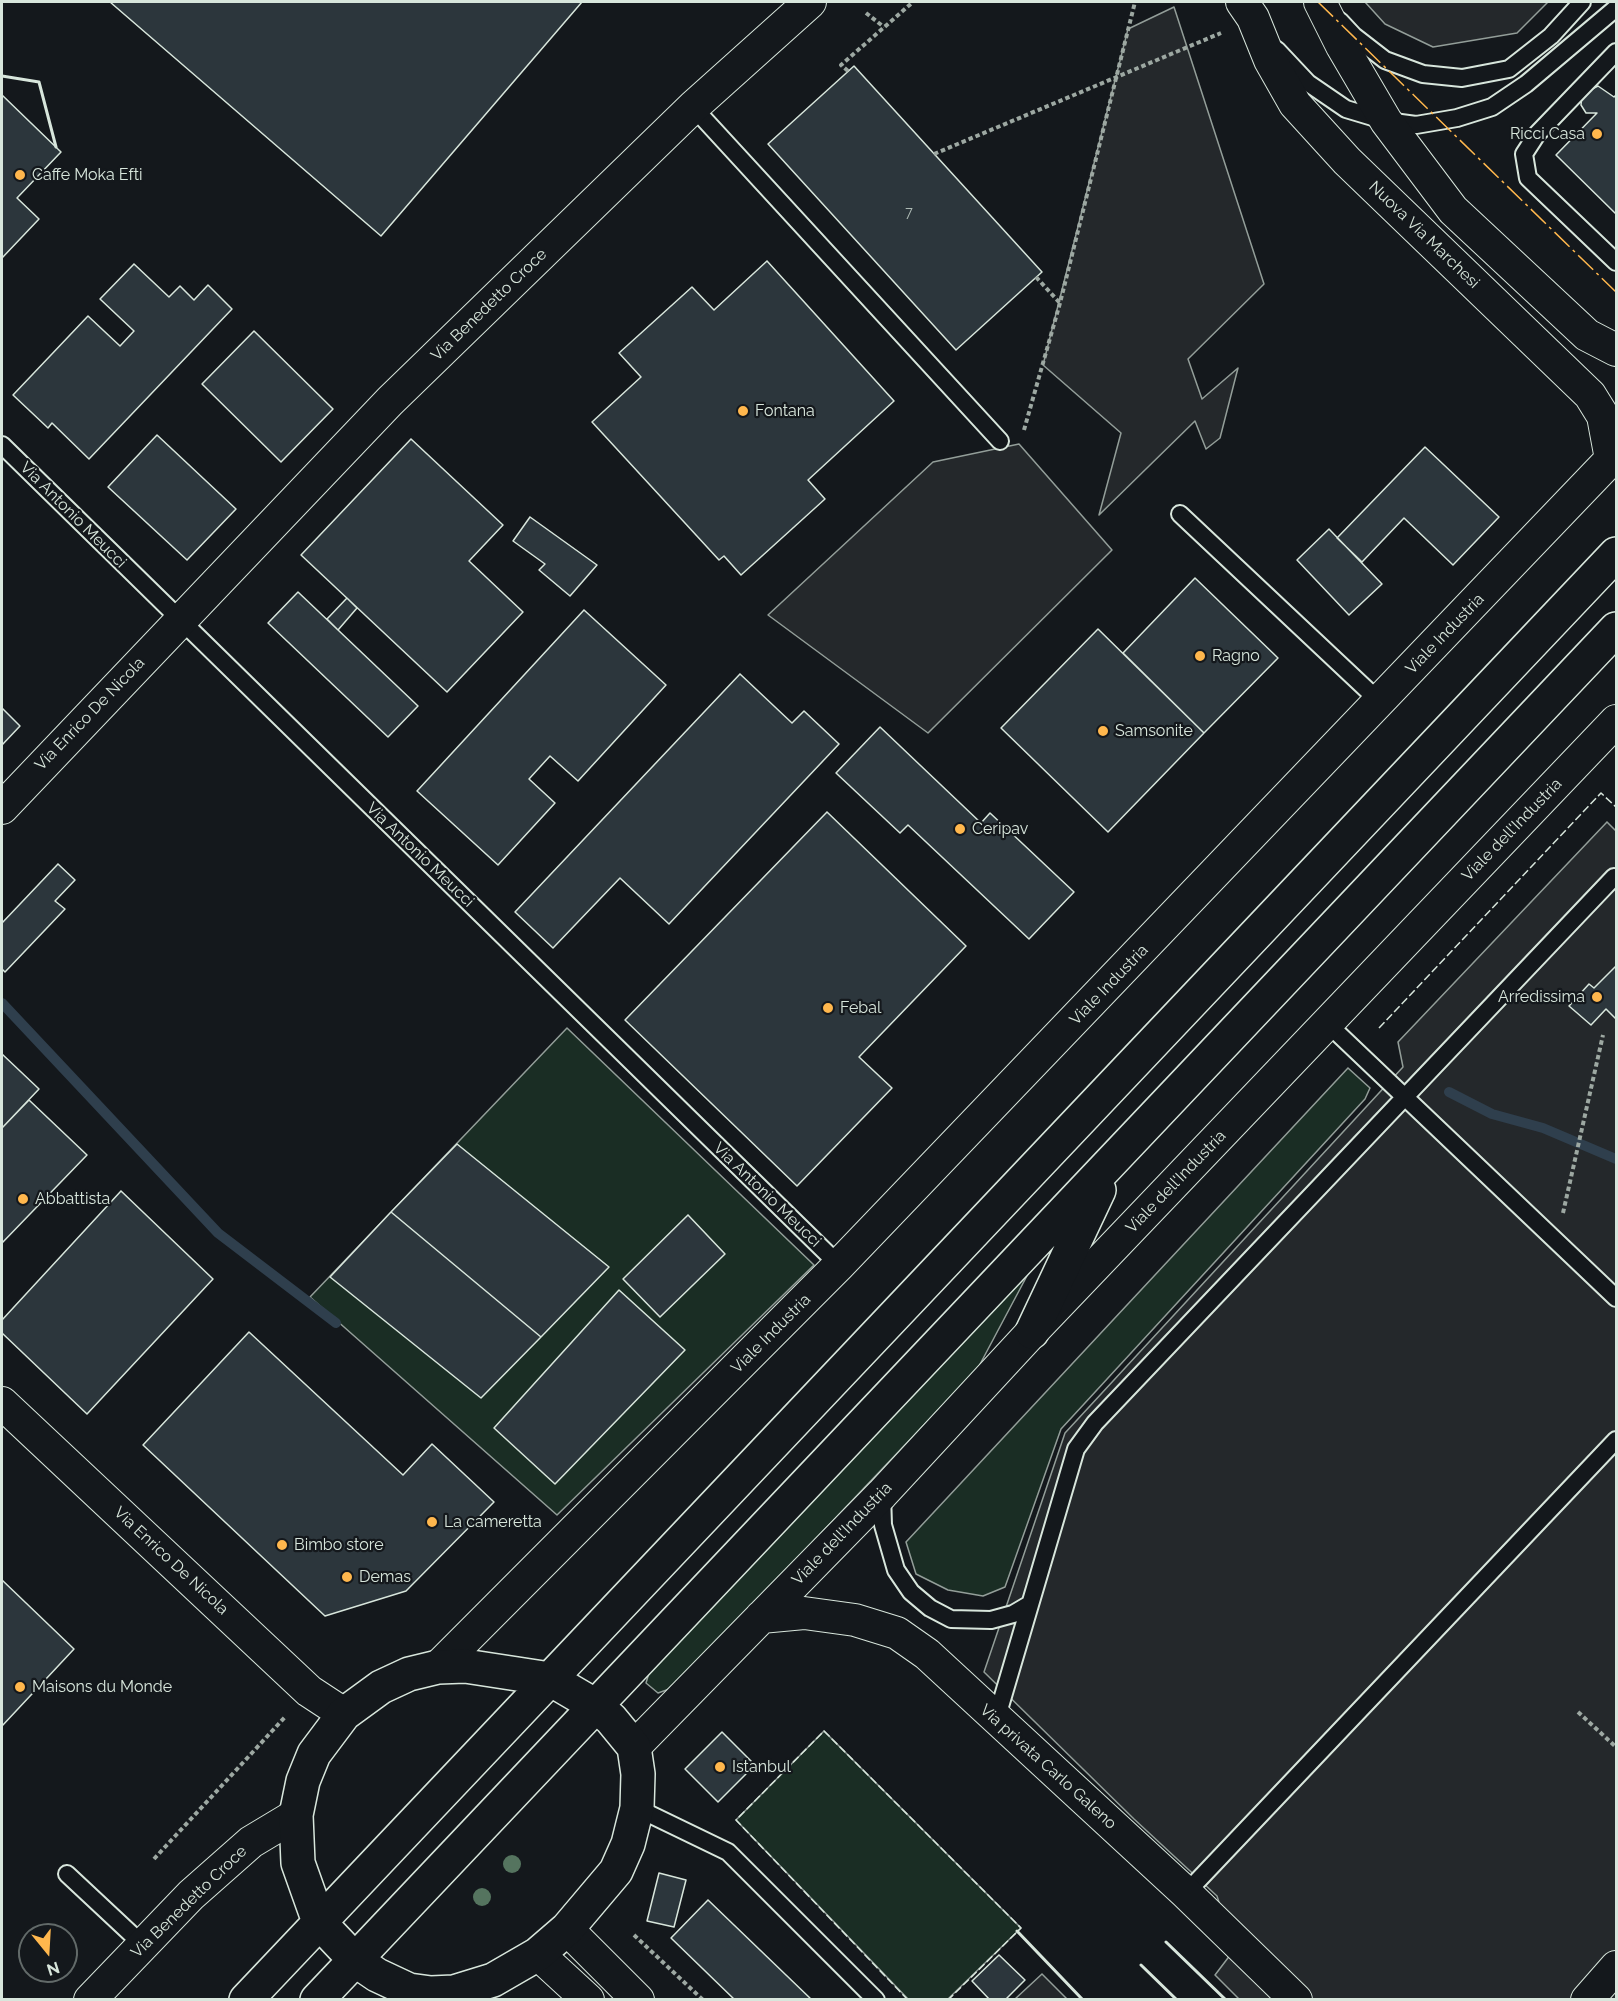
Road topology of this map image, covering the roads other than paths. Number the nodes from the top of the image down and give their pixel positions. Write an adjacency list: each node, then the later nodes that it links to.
1 (810, 2): 7 (street, Via Benedetto Croce)
2 (1322, 2): 3 (lane); 8 (street)
3 (1582, 2)
4 (1617, 8): 8 (lane)
5 (1247, 10): 8 (lane); 15 (street, Nuova Via Marchesi)
6 (1617, 52): 9 (lane)
7 (693, 107): 13 (lane); 19 (street, Via Benedetto Croce)
8 (1386, 122): 10 (street)
9 (1617, 262)
10 (1587, 334): 11 (street); 12 (street)
11 (1617, 351)
12 (1617, 374)
13 (1000, 441)
14 (2, 445): 19 (lane, Via Antonio Meucci)
15 (1614, 457): 21 (street, Viale Industria)
16 (1180, 514): 21 (lane)
17 (1617, 543): 18 (main road)
18 (1606, 565): 37 (main road)
19 (180, 621): 23 (street, Via Enrico De Nicola); 28 (lane, Via Antonio Meucci)
20 (1617, 629): 27 (main road)
21 (1380, 702): 28 (street, Viale Industria)
22 (1613, 731): 25 (street, Viale dell'Industria)
23 (2, 808)
24 (1617, 879): 26 (lane)
25 (1327, 1023): 26 (lane); 30 (street, Viale dell'Industria)
26 (1405, 1097): 29 (lane); 34 (lane)
27 (1110, 1165): 30 (main road); 38 (main road)
28 (839, 1264): 36 (street, Viale Industria)
29 (1617, 1299)
30 (1032, 1332): 33 (street, Viale dell'Industria)
31 (2, 1403): 39 (street, Via Enrico De Nicola)
32 (1617, 1440): 45 (lane)
33 (882, 1494): 34 (lane); 35 (street, Viale dell'Industria)
34 (1030, 1604): 40 (lane)
35 (761, 1617): 40 (street, Via privata Carlo Galeno); 41 (street, Viale dell'Industria)
36 (438, 1667): 37 (main road); 39 (main road)
37 (550, 1679): 38 (main road); 46 (main road)
38 (596, 1706): 41 (main road); 50 (main road)
39 (344, 1714): 43 (main road)
40 (996, 1720): 45 (street, Via privata Carlo Galeno)
41 (634, 1748): 42 (main road)
42 (637, 1808): 47 (main road); 58 (lane)
43 (296, 1815): 46 (main road); 48 (street, Via Benedetto Croce)
44 (67, 1874): 48 (lane)
45 (1186, 1893): 59 (street, Via privata Carlo Galeno)
46 (319, 1922): 50 (main road); 54 (main road)
47 (567, 1929): 49 (main road); 57 (street)
48 (143, 1945): 53 (street, Via Benedetto Croce)
49 (538, 1954): 52 (main road); 56 (street)
50 (355, 1960): 52 (main road); 55 (main road)
51 (1617, 1967): 60 (street)
52 (489, 1990)
53 (90, 2000)
54 (246, 2000)
55 (317, 2000)
56 (588, 2000)
57 (638, 2000)
58 (876, 2000)
59 (1296, 2000)
60 (1587, 2000)

